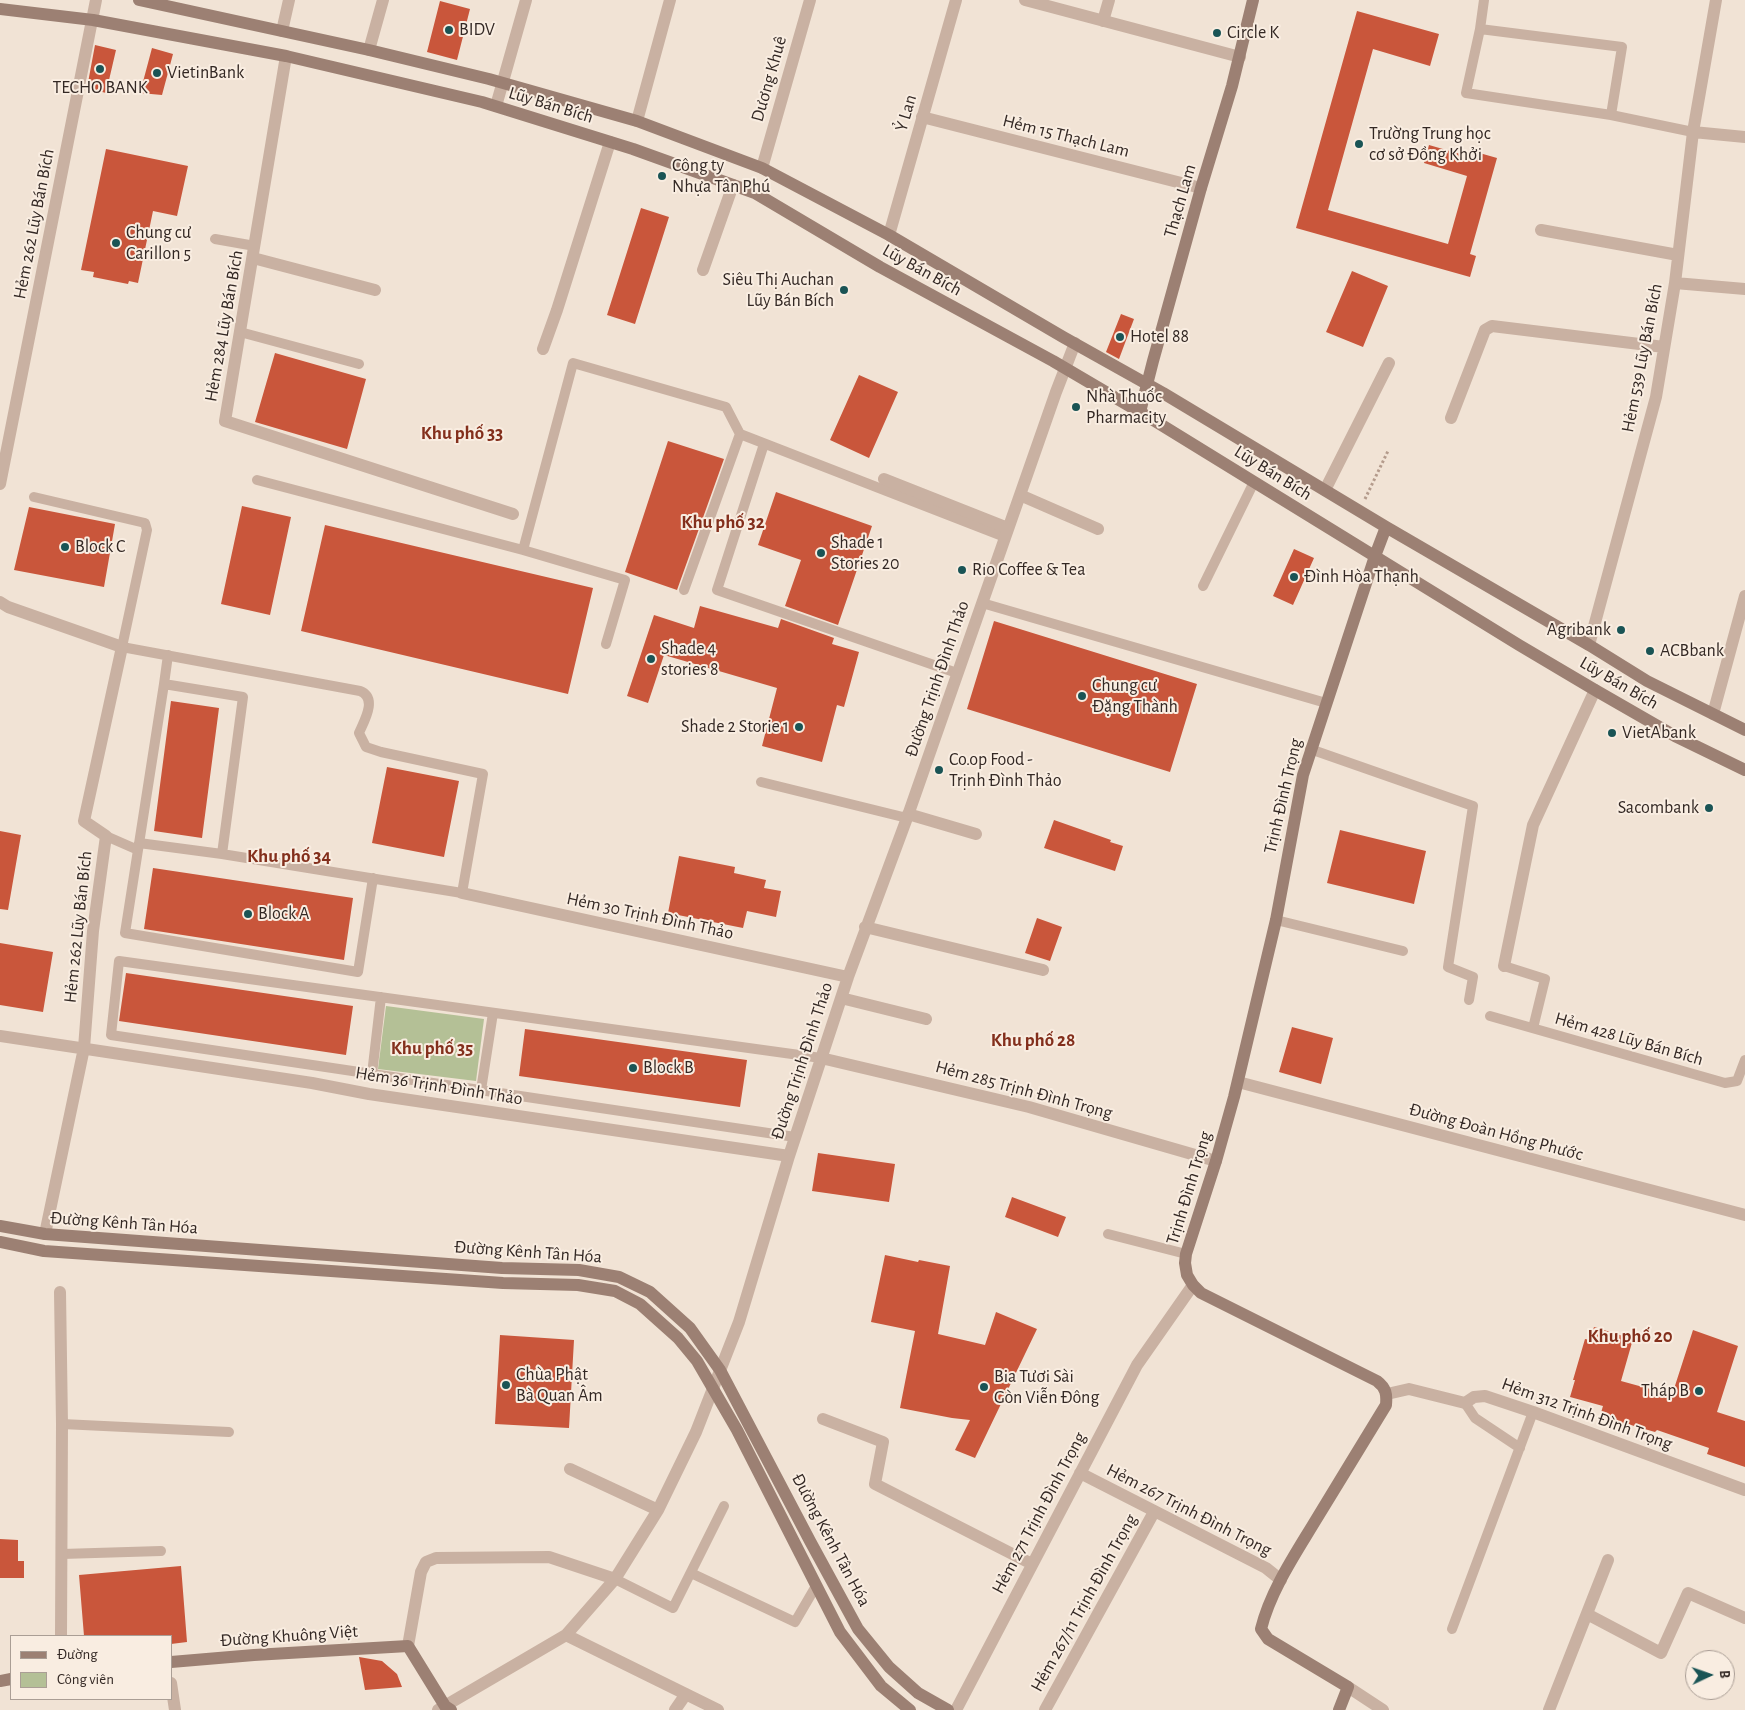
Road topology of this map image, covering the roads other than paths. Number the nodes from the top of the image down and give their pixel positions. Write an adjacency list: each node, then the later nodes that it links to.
1 (96, 0): 15 (street, Hẻm 262 Lũy Bán Bích)
2 (139, 0): 18 (street, Lũy Bán Bích)
3 (289, 0): 18 (street)
4 (383, 0): 19 (street)
5 (526, 0): 22 (street)
6 (670, 0): 26 (street)
7 (810, 0): 30 (street, Dương Khuê)
8 (956, 0): 25 (street, Ỷ Lan)
9 (1025, 0): 16 (street)
10 (1109, 0): 16 (street)
11 (1253, 0): 21 (street, Thạch Lam)
12 (1484, 0): 17 (lane)
13 (1716, 0): 27 (street, Hẻm 539 Lũy Bán Bích)
14 (0, 9): 15 (street, Lũy Bán Bích)
15 (93, 20): 20 (street, Lũy Bán Bích); 57 (street, Hẻm 262 Lũy Bán Bích)
16 (1104, 21): 21 (street)
17 (1480, 29): 24 (lane); 24 (lane)
18 (282, 31): 19 (street, Lũy Bán Bích)
19 (370, 50): 22 (street, Lũy Bán Bích)
20 (286, 56): 23 (street, Lũy Bán Bích); 36 (street, Hẻm 284 Lũy Bán Bích)
21 (1240, 57): 32 (street, Thạch Lam)
22 (502, 83): 23 (street); 26 (street, Lũy Bán Bích)
23 (496, 106): 29 (street, Lũy Bán Bích)
24 (1611, 115): 27 (lane)
25 (922, 117): 32 (street, Hẻm 15 Thạch Lam); 34 (street, Ỷ Lan)
26 (636, 121): 30 (street, Lũy Bán Bích)
27 (1693, 132): 28 (street); 37 (street, Hẻm 539 Lũy Bán Bích)
28 (1745, 137)
29 (610, 142): 31 (street, Lũy Bán Bích); 45 (street)
30 (762, 168): 34 (street, Lũy Bán Bích)
31 (733, 185): 38 (street); 48 (street, Lũy Bán Bích)
32 (1201, 188): 49 (street, Thạch Lam)
33 (1541, 230): 37 (street)
34 (889, 234): 43 (street, Lũy Bán Bích)
35 (215, 239): 36 (lane)
36 (254, 252): 40 (street); 42 (street, Hẻm 284 Lũy Bán Bích)
37 (1678, 255): 39 (street, Hẻm 539 Lũy Bán Bích)
38 (703, 270)
39 (1675, 283): 41 (street); 44 (street, Hẻm 539 Lũy Bán Bích)
40 (375, 290)
41 (1745, 290)
42 (240, 332): 47 (lane); 61 (street, Hẻm 284 Lũy Bán Bích)
43 (1075, 343): 48 (street, Đường Trịnh Đình Thảo); 49 (street, Lũy Bán Bích)
44 (1664, 347): 51 (street); 74 (street, Hẻm 539 Lũy Bán Bích)
45 (543, 349)
46 (1389, 363): 58 (street)
47 (359, 364)
48 (1065, 368): 50 (street, Lũy Bán Bích); 59 (street, Đường Trịnh Đình Thảo)
49 (1148, 384): 50 (street, Thạch Lam); 58 (street, Lũy Bán Bích)
50 (1140, 412): 56 (street, Lũy Bán Bích)
51 (1451, 418)
52 (740, 434): 53 (lane); 65 (lane); 68 (lane)
53 (764, 444): 64 (lane); 77 (lane)
54 (884, 479): 64 (street)
55 (257, 480): 65 (lane)
56 (1254, 482): 66 (street, Lũy Bán Bích); 67 (lane)
57 (0, 484)
58 (1325, 490): 62 (street, Lũy Bán Bích)
59 (1020, 495): 63 (street); 64 (street, Đường Trịnh Đình Thảo)
60 (34, 497): 75 (lane)
61 (513, 514)
62 (1386, 527): 66 (street, Trịnh Đình Trọng); 74 (street, Lũy Bán Bích)
63 (1098, 529)
64 (1007, 533): 71 (street, Đường Trịnh Đình Thảo)
65 (523, 550): 73 (lane)
66 (1375, 556): 79 (street, Lũy Bán Bích); 80 (street, Trịnh Đình Trọng)
67 (1203, 586)
68 (684, 590)
69 (1745, 596): 72 (street)
70 (0, 602): 75 (street)
71 (982, 603): 77 (street, Đường Trịnh Đình Thảo); 80 (lane)
72 (1742, 615): 81 (street)
73 (606, 644)
74 (1589, 645): 81 (street, Lũy Bán Bích)
75 (122, 647): 76 (lane); 88 (street, Hẻm 262 Lũy Bán Bích)
76 (168, 655): 78 (lane); 92 (lane)
77 (957, 672): 86 (street, Đường Trịnh Đình Thảo)
78 (164, 684): 89 (lane); 90 (lane)
79 (1595, 690): 84 (street, Lũy Bán Bích); 96 (street)
80 (1326, 703): 83 (street, Trịnh Đình Trọng)
81 (1713, 714): 82 (street, Lũy Bán Bích)
82 (1745, 730)
83 (1310, 749): 93 (street, Trịnh Đình Trọng); 101 (lane)
84 (1745, 770)
85 (761, 782): 86 (lane)
86 (907, 816): 87 (street); 94 (street, Đường Trịnh Đình Thảo)
87 (976, 834)
88 (106, 836): 89 (lane, Hẻm 30 Trịnh Đình Thảo); 107 (street, Hẻm 262 Lũy Bán Bích)
89 (138, 846): 90 (lane, Hẻm 30 Trịnh Đình Thảo); 91 (lane)
90 (222, 854): 91 (lane, Hẻm 30 Trịnh Đình Thảo)
91 (373, 878): 92 (lane, Hẻm 30 Trịnh Đình Thảo)
92 (462, 893): 98 (street, Hẻm 30 Trịnh Đình Thảo)
93 (1276, 920): 95 (lane); 111 (street, Trịnh Đình Trọng)
94 (865, 927): 97 (street); 98 (street, Đường Trịnh Đình Thảo)
95 (1403, 951)
96 (1504, 966): 105 (lane)
97 (1043, 970)
98 (848, 977): 100 (street, Đường Trịnh Đình Thảo)
99 (381, 997): 102 (lane); 110 (lane); 110 (lane)
100 (840, 998): 104 (street); 108 (street, Đường Trịnh Đình Thảo)
101 (1469, 1000)
102 (493, 1013): 108 (lane); 113 (lane)
103 (1490, 1016): 105 (lane, Hẻm 428 Lũy Bán Bích)
104 (926, 1019)
105 (1533, 1028): 112 (lane, Hẻm 428 Lũy Bán Bích)
106 (0, 1036): 107 (street, Hẻm 36 Trịnh Đình Thảo)
107 (84, 1048): 115 (street, Hẻm 36 Trịnh Đình Thảo); 119 (street, Hẻm 262 Lũy Bán Bích)
108 (821, 1058): 114 (street, Đường Trịnh Đình Thảo); 116 (street, Hẻm 285 Trịnh Đình Trọng)
109 (1745, 1060): 112 (lane, Hẻm 428 Lũy Bán Bích)
110 (372, 1074): 113 (lane)
111 (1238, 1082): 116 (street, Trịnh Đình Trọng); 117 (street, Đường Đoàn Hồng Phước)
112 (1741, 1084)
113 (481, 1090): 114 (lane)
114 (795, 1137): 115 (street, Đường Trịnh Đình Thảo)
115 (789, 1156): 129 (street, Đường Trịnh Đình Thảo)
116 (1216, 1161): 126 (street, Trịnh Đình Trọng)
117 (1745, 1215)
118 (0, 1226): 119 (street, Đường Kênh Tân Hóa)
119 (45, 1234): 121 (street, Đường Kênh Tân Hóa)
120 (1108, 1234): 126 (lane)
121 (62, 1236): 122 (street, Đường Kênh Tân Hóa); 124 (street)
122 (88, 1238): 125 (street); 129 (street, Đường Kênh Tân Hóa)
123 (0, 1242): 124 (street, Đường Kênh Tân Hóa)
124 (59, 1251): 125 (street, Đường Kênh Tân Hóa)
125 (87, 1253): 130 (street, Đường Kênh Tân Hóa)
126 (1186, 1254): 127 (street, Trịnh Đình Trọng)
127 (1192, 1285): 131 (street); 139 (street, Hẻm 271 Trịnh Đình Trọng)
128 (60, 1292): 135 (street)
129 (720, 1370): 130 (street, Đường Trịnh Đình Thảo); 167 (street, Đường Kênh Tân Hóa)
130 (713, 1388): 142 (street, Đường Trịnh Đình Thảo); 151 (street, Đường Kênh Tân Hóa)
131 (1387, 1394): 132 (street, Hẻm 312 Trịnh Đình Trọng); 150 (street)
132 (1465, 1403): 133 (street, Hẻm 312 Trịnh Đình Trọng); 137 (lane)
133 (1533, 1412): 137 (lane); 140 (street, Hẻm 312 Trịnh Đình Trọng)
134 (823, 1419): 147 (street)
135 (62, 1424): 136 (lane); 145 (street)
136 (229, 1432)
137 (1520, 1448): 154 (lane)
138 (570, 1469): 142 (street)
139 (1080, 1473): 143 (street, Hẻm 267 Trịnh Đình Trọng); 147 (street, Hẻm 271 Trịnh Đình Trọng)
140 (1745, 1490)
141 (724, 1506): 148 (lane)
142 (658, 1510): 149 (street, Đường Trịnh Đình Thảo)
143 (1154, 1512): 150 (street, Hẻm 267 Trịnh Đình Trọng); 169 (street, Hẻm 267/11 Trịnh Đình Trọng)
144 (161, 1551): 145 (lane)
145 (62, 1554): 155 (street)
146 (1608, 1560): 152 (street)
147 (1032, 1564): 168 (street, Hẻm 271 Trịnh Đình Trọng)
148 (691, 1573): 149 (lane); 151 (lane)
149 (615, 1578): 156 (street, Đường Trịnh Đình Thảo); 157 (street)
150 (1281, 1580): 159 (street)
151 (816, 1586): 166 (street, Đường Kênh Tân Hóa)
152 (1587, 1614): 153 (street); 172 (street)
153 (1745, 1618)
154 (1452, 1629)
155 (61, 1635)
156 (566, 1635): 161 (street); 162 (street, Đường Trịnh Đình Thảo)
157 (408, 1646): 158 (street, Đường Khuông Việt); 162 (street)
158 (172, 1662)
159 (1348, 1687): 170 (street); 171 (street)
160 (172, 1690): 163 (street)
161 (686, 1694): 164 (street); 165 (street)
162 (444, 1709)
163 (175, 1710)
164 (675, 1710)
165 (718, 1710)
166 (910, 1710)
167 (948, 1710)
168 (956, 1710)
169 (1045, 1710)
170 (1339, 1710)
171 (1383, 1710)
172 (1549, 1710)

